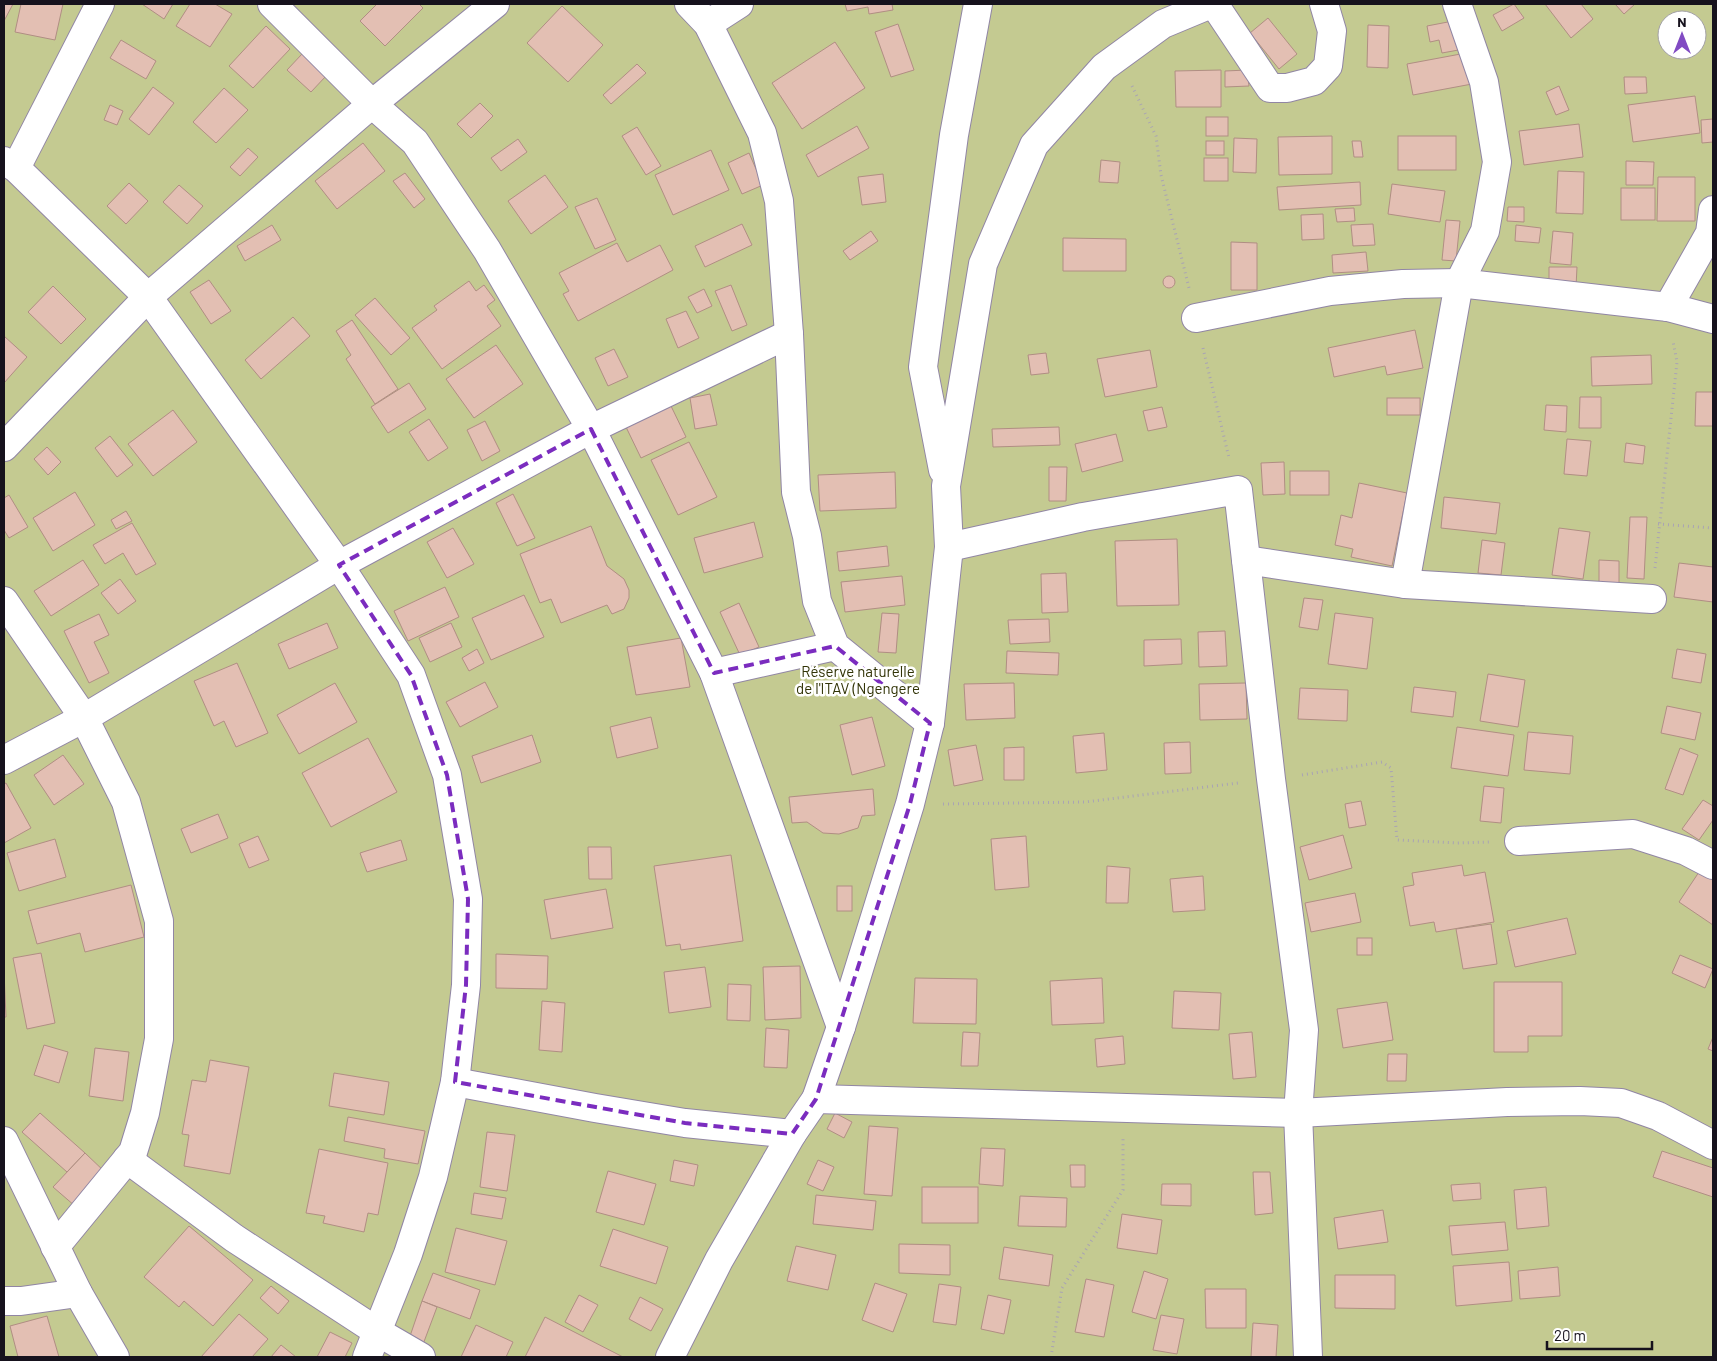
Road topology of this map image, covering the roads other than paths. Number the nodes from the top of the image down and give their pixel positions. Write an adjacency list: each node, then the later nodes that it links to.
1 (100, 4): 12 (street)
2 (272, 4): 11 (street)
3 (495, 4): 11 (street)
4 (689, 4): 10 (street)
5 (739, 4): 10 (street)
6 (978, 4): 22 (street)
7 (1212, 4): 8 (street); 22 (street)
8 (1324, 4)
9 (1457, 4): 14 (street)
10 (708, 24): 19 (street)
11 (372, 104): 15 (street); 20 (street)
12 (10, 165): 15 (street)
13 (1713, 210): 16 (street)
14 (1459, 283): 16 (street); 17 (street); 26 (street)
15 (148, 297): 21 (street); 25 (street)
16 (1668, 307): 18 (street)
17 (1196, 318)
18 (1713, 319)
19 (789, 334): 20 (street); 29 (street)
20 (591, 429): 25 (street); 30 (street)
21 (4, 447)
22 (946, 486): 23 (street)
23 (949, 547): 24 (street); 32 (street)
24 (1246, 560): 26 (street); 39 (street)
25 (339, 565): 31 (street); 37 (street)
26 (1404, 584): 27 (street)
27 (1652, 599)
28 (4, 601): 31 (street)
29 (835, 646): 30 (street); 32 (street)
30 (714, 673): 36 (street)
31 (84, 718): 33 (street); 43 (street)
32 (930, 723): 36 (street)
33 (4, 760)
34 (1519, 842): 35 (street)
35 (1713, 865)
36 (841, 1027): 38 (street)
37 (454, 1082): 40 (street); 47 (street)
38 (816, 1099): 39 (street); 40 (street)
39 (1298, 1113): 42 (street); 52 (street)
40 (792, 1134): 51 (street)
41 (4, 1141): 44 (street)
42 (1713, 1145)
43 (127, 1159): 44 (street); 47 (street)
44 (55, 1247): 45 (street)
45 (78, 1293): 46 (street); 48 (street)
46 (4, 1300)
47 (378, 1332): 49 (street); 50 (street)
48 (115, 1357)
49 (366, 1357)
50 (421, 1357)
51 (670, 1357)
52 (1308, 1357)

